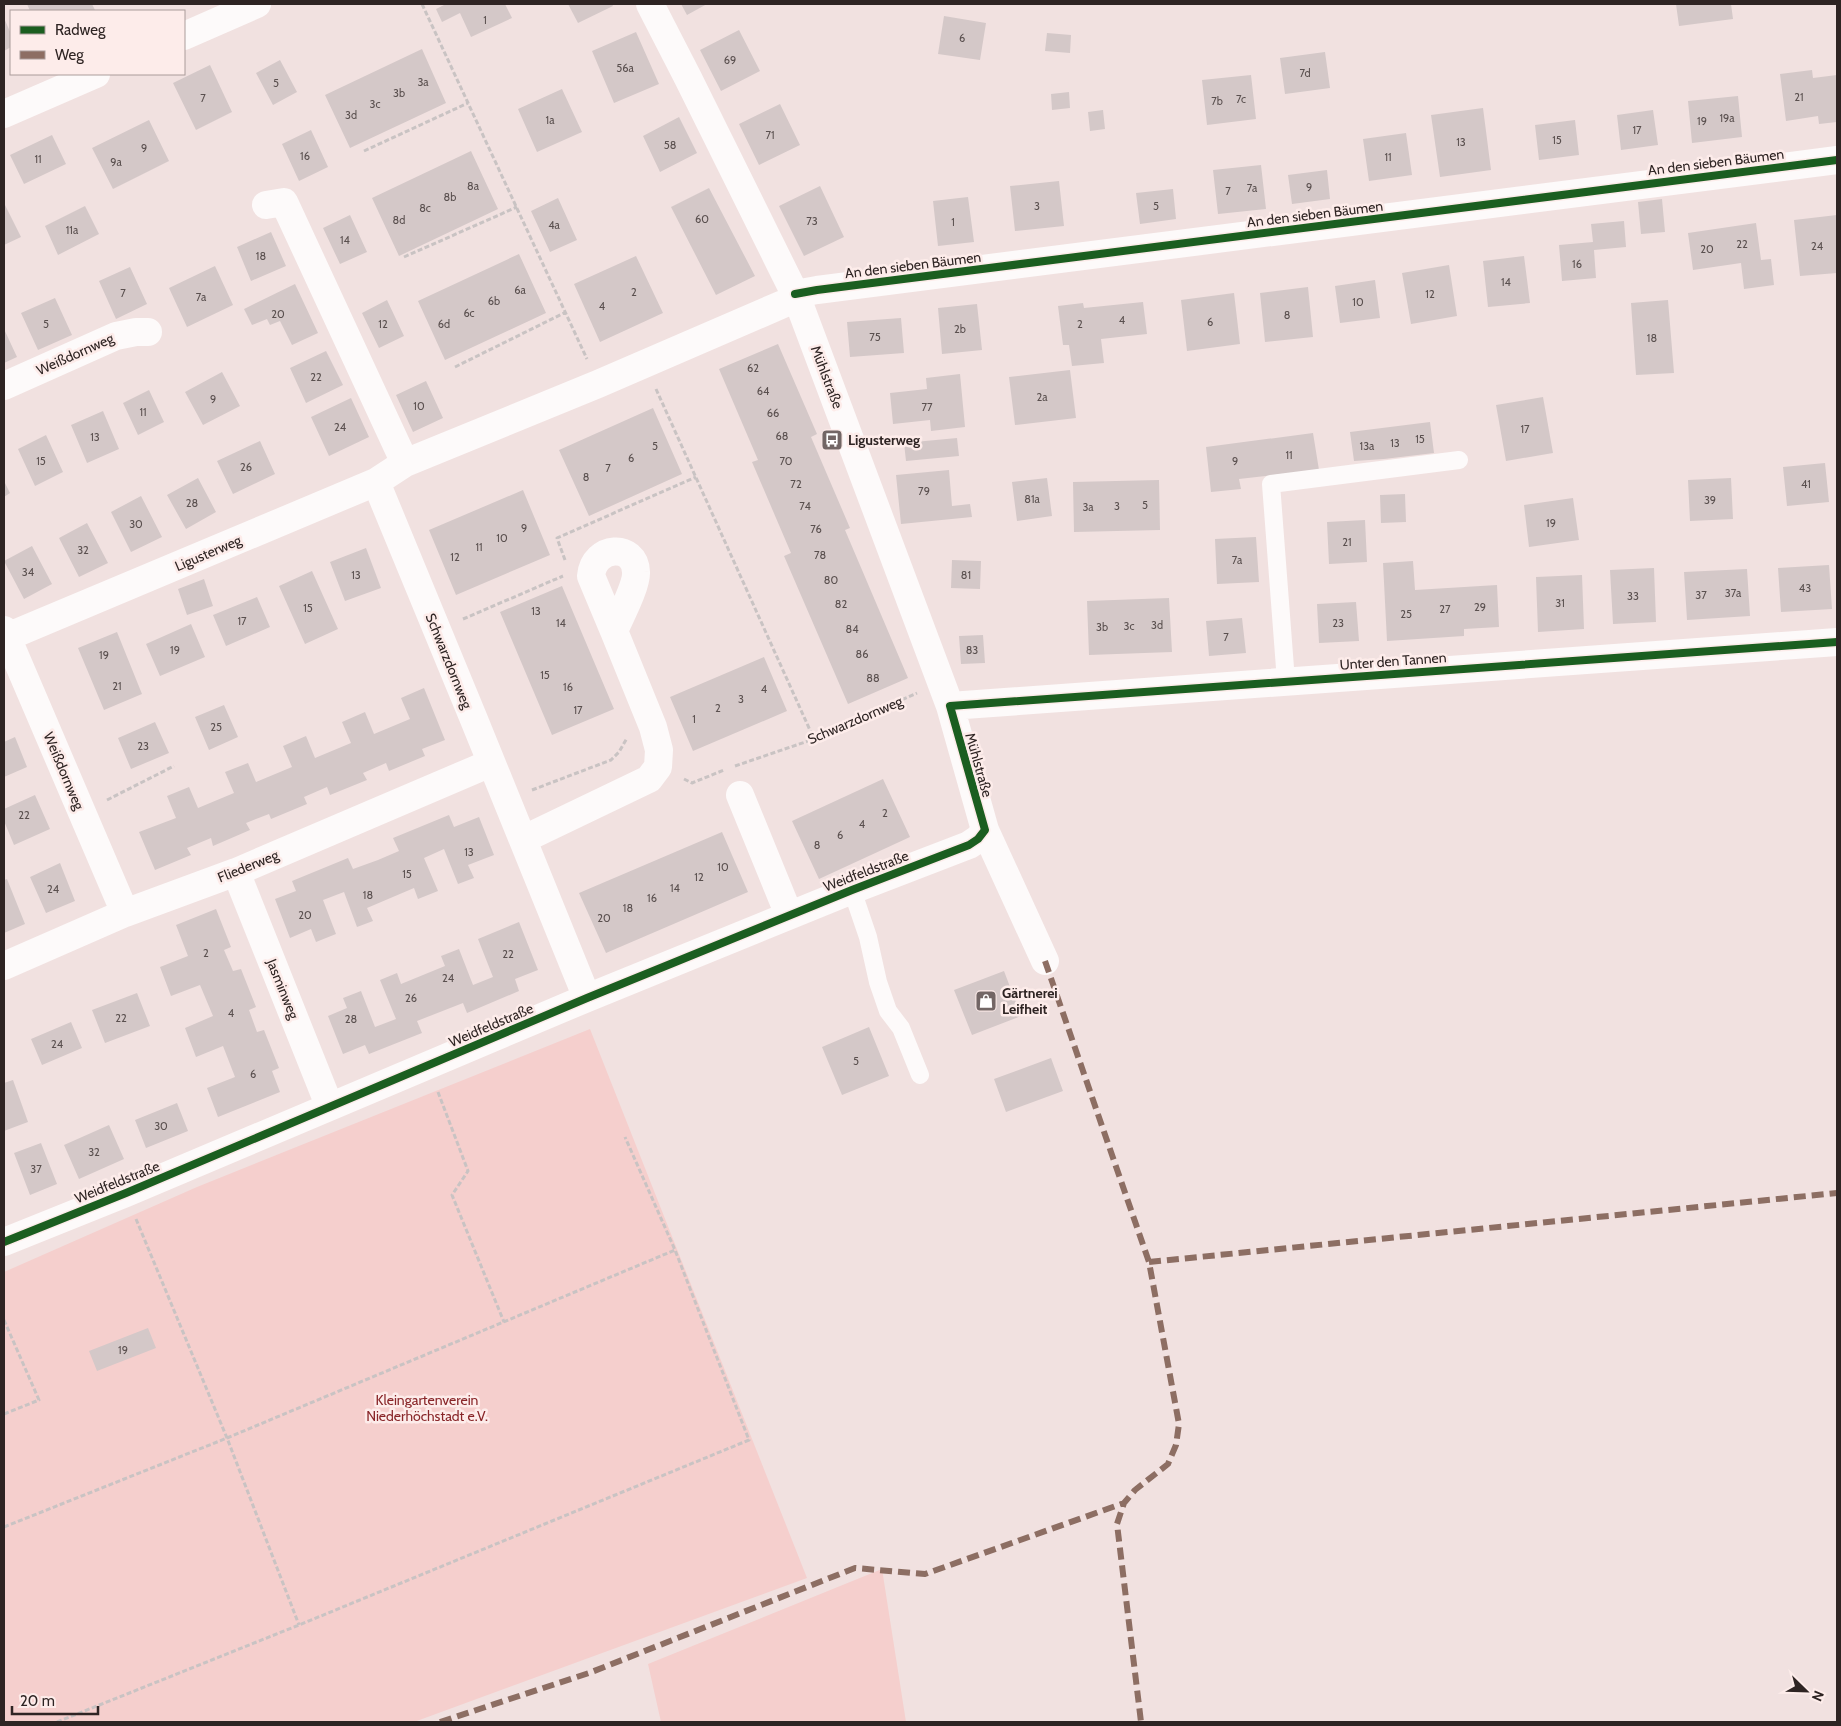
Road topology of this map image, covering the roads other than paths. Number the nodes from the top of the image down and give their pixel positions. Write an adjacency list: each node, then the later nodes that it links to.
1 (257, 4): 3 (street)
2 (650, 4): 8 (street, Mühlstraße)
3 (185, 36)
4 (94, 75): 5 (street)
5 (4, 114)
6 (1837, 160): 8 (street, An den sieben Bäumen)
7 (266, 204): 12 (street)
8 (796, 296): 12 (street, Ligusterweg); 18 (street, Mühlstraße)
9 (148, 332): 10 (street, Weißdornweg)
10 (4, 386)
11 (1459, 460): 17 (lane)
12 (405, 463): 13 (street, Ligusterweg)
13 (376, 482): 15 (street, Ligusterweg); 19 (street, Schwarzdornweg)
14 (614, 631): 22 (street)
15 (5, 633): 25 (street, Weißdornweg)
16 (1837, 642): 17 (street, Unter den Tannen)
17 (1286, 681): 18 (street, Unter den Tannen)
18 (950, 706): 21 (street, Mühlstraße)
19 (491, 764): 22 (street, Schwarzdornweg); 23 (street, Fliederweg)
20 (740, 796): 26 (street)
21 (985, 830): 24 (street, Weidfeldstraße); 27 (street, Mühlstraße)
22 (524, 839): 29 (street, Schwarzdornweg)
23 (236, 872): 25 (street, Fliederweg); 31 (street, Jasminweg)
24 (852, 890): 26 (street, Weidfeldstraße); 30 (lane)
25 (124, 912): 28 (street, Fliederweg)
26 (789, 915): 29 (street, Weidfeldstraße)
27 (1045, 961)
28 (4, 966)
29 (587, 998): 31 (street, Weidfeldstraße)
30 (920, 1076)
31 (330, 1105): 32 (street, Weidfeldstraße)
32 (4, 1242)

